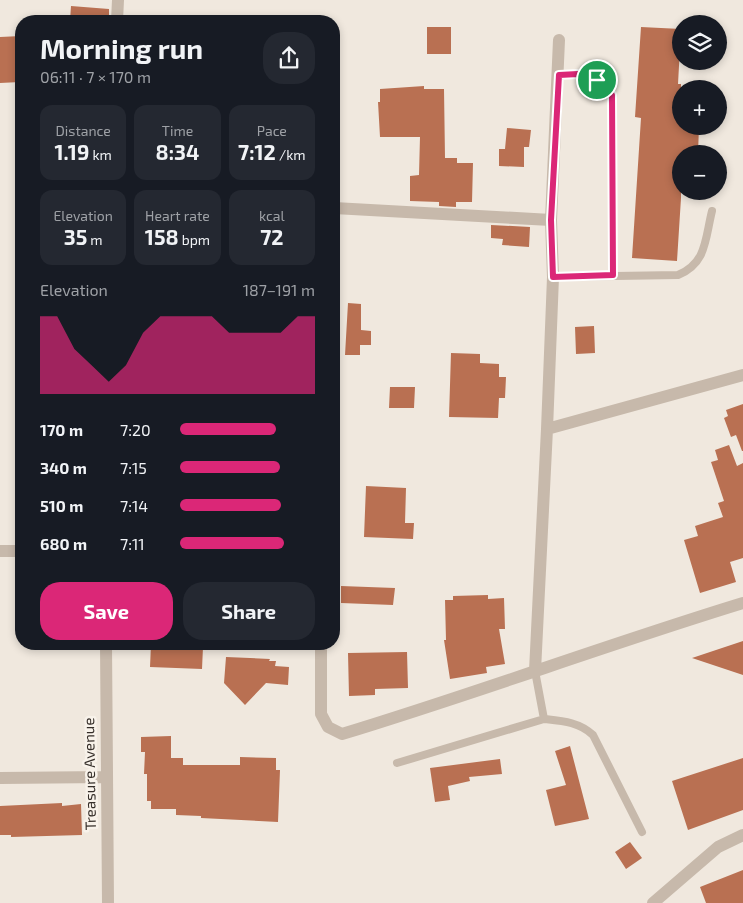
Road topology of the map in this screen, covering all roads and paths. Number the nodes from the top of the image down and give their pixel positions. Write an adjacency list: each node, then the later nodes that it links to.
1 (118, 0): 2 (street)
2 (117, 15)
3 (559, 40): 4 (street)
4 (559, 75): 7 (street); 8 (lane)
5 (340, 208): 7 (street)
6 (712, 211): 8 (lane)
7 (551, 220): 9 (street)
8 (613, 275): 9 (lane)
9 (553, 277): 11 (street)
10 (743, 375): 11 (street)
11 (547, 430): 17 (street)
12 (0, 551): 13 (street)
13 (15, 551)
14 (743, 603): 17 (street)
15 (106, 650): 20 (street, Treasure Avenue)
16 (321, 650): 17 (street)
17 (535, 671): 18 (lane)
18 (544, 719): 19 (lane); 22 (lane)
19 (397, 763)
20 (106, 777): 21 (street); 24 (street, Treasure Avenue)
21 (0, 778)
22 (642, 832)
23 (743, 835): 25 (street)
24 (108, 903)
25 (653, 903)

